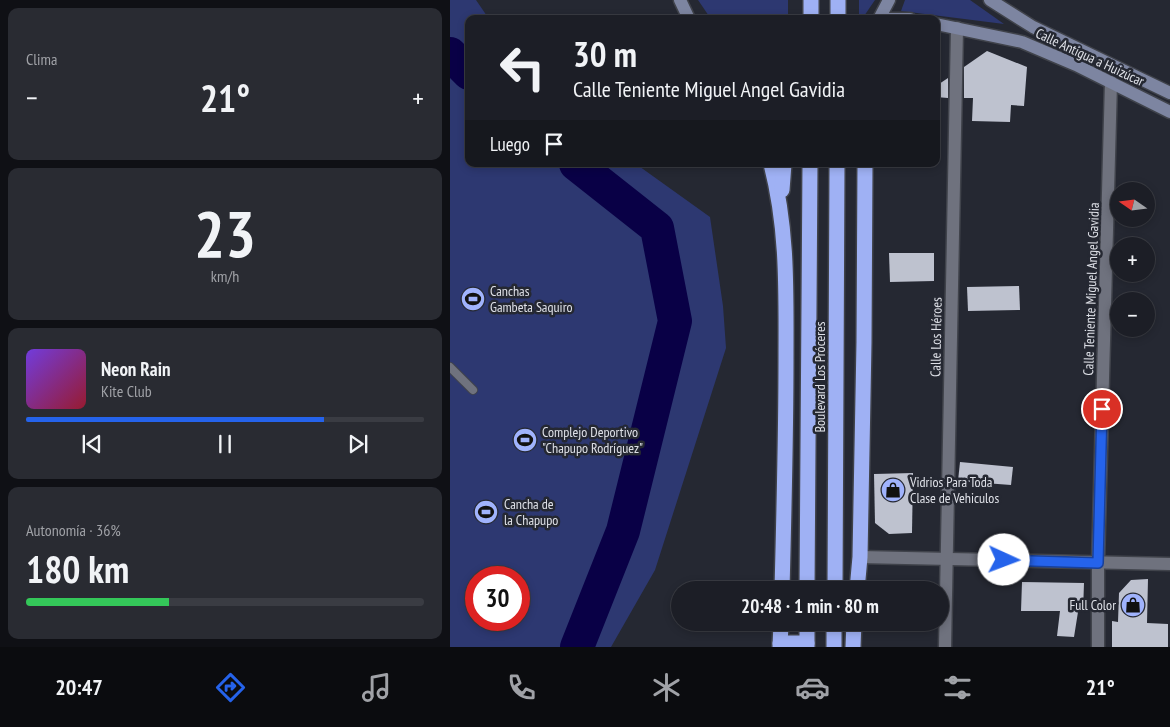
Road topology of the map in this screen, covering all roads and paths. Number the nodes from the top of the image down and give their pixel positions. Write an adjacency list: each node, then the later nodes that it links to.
1 (674, 0): 6 (main road)
2 (811, 0): 7 (highway)
3 (838, 0): 8 (highway)
4 (889, 0): 9 (main road)
5 (990, 0): 13 (main road, Calle Antigua a Huizúcar)
6 (685, 10)
7 (811, 15)
8 (838, 15)
9 (881, 15)
10 (940, 25): 11 (main road, Calle Antigua a Huizúcar)
11 (957, 28): 12 (main road, Calle Antigua a Huizúcar); 24 (street, Calle Los Héroes)
12 (1111, 82): 14 (main road, Calle Antigua a Huizúcar); 25 (street, Calle Teniente Miguel Angel Gavidia)
13 (1170, 94)
14 (1170, 112)
15 (772, 167): 20 (highway)
16 (784, 167): 20 (highway)
17 (810, 167): 28 (highway, Boulevard Los Próceres)
18 (837, 167): 29 (highway, Boulevard Los Próceres)
19 (865, 167): 23 (highway)
20 (781, 202): 27 (highway)
21 (450, 367): 22 (lane)
22 (472, 390)
23 (860, 557): 24 (street); 30 (highway)
24 (947, 559): 25 (street); 39 (street, Calle Los Héroes)
25 (1098, 563): 26 (street); 40 (street, Calle Teniente Miguel Angel Gavidia)
26 (1170, 564)
27 (782, 581)
28 (808, 581)
29 (835, 581)
30 (858, 581)
31 (780, 631): 36 (highway)
32 (807, 631): 35 (highway)
33 (834, 631): 37 (highway)
34 (854, 631): 38 (highway)
35 (807, 645): 36 (highway)
36 (779, 646)
37 (834, 647)
38 (853, 647)
39 (945, 647)
40 (1098, 647)

